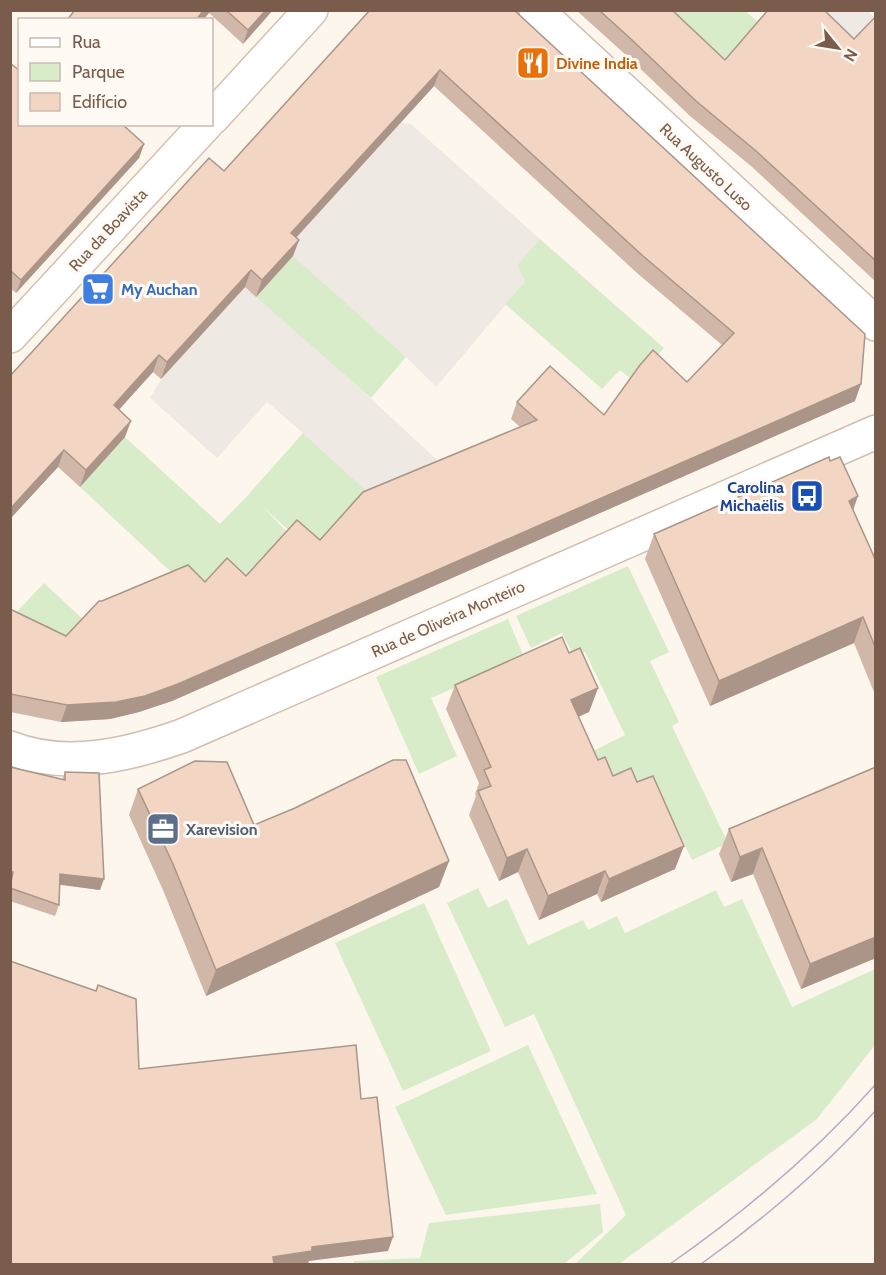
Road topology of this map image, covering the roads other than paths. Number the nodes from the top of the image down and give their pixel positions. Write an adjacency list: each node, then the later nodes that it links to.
1 (311, 10): 3 (street)
2 (536, 10): 5 (street, Rua Augusto Luso)
3 (213, 117)
4 (204, 126): 6 (street, Rua da Boavista)
5 (876, 324)
6 (10, 336)
7 (876, 432): 8 (street, Rua de Oliveira Monteiro)
8 (10, 748)

